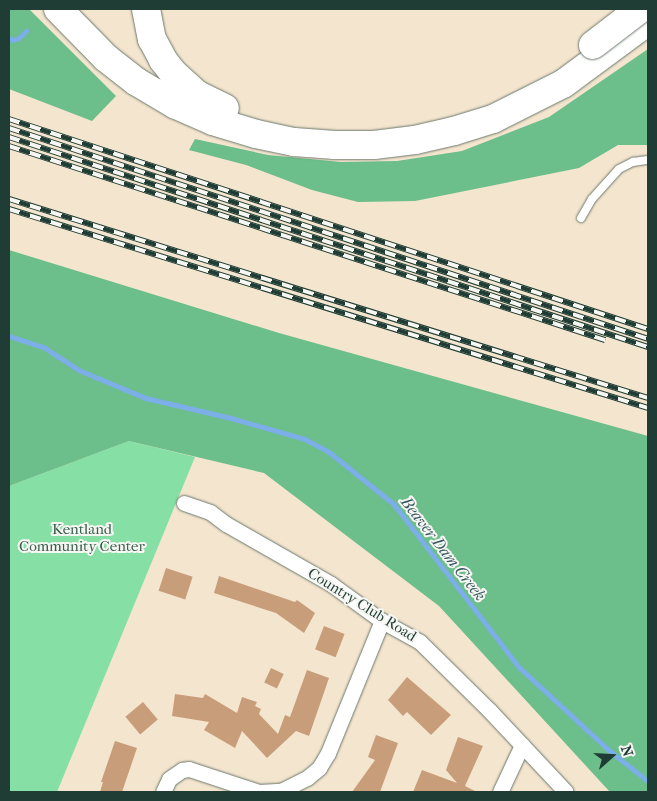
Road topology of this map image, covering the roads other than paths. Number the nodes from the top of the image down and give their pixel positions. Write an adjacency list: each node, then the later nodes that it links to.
1 (58, 9): 7 (highway)
2 (146, 9): 7 (highway)
3 (631, 9): 5 (highway)
4 (640, 9): 7 (highway, bridge)
5 (648, 16)
6 (648, 22): 7 (highway)
7 (600, 48)
8 (648, 160): 9 (lane)
9 (581, 218)
10 (184, 504): 11 (street, Country Club Road)
11 (382, 621): 12 (street, Country Club Road); 13 (street)
12 (522, 744): 14 (street); 15 (street, Country Club Road)
13 (163, 792)
14 (500, 792)
15 (566, 792)

